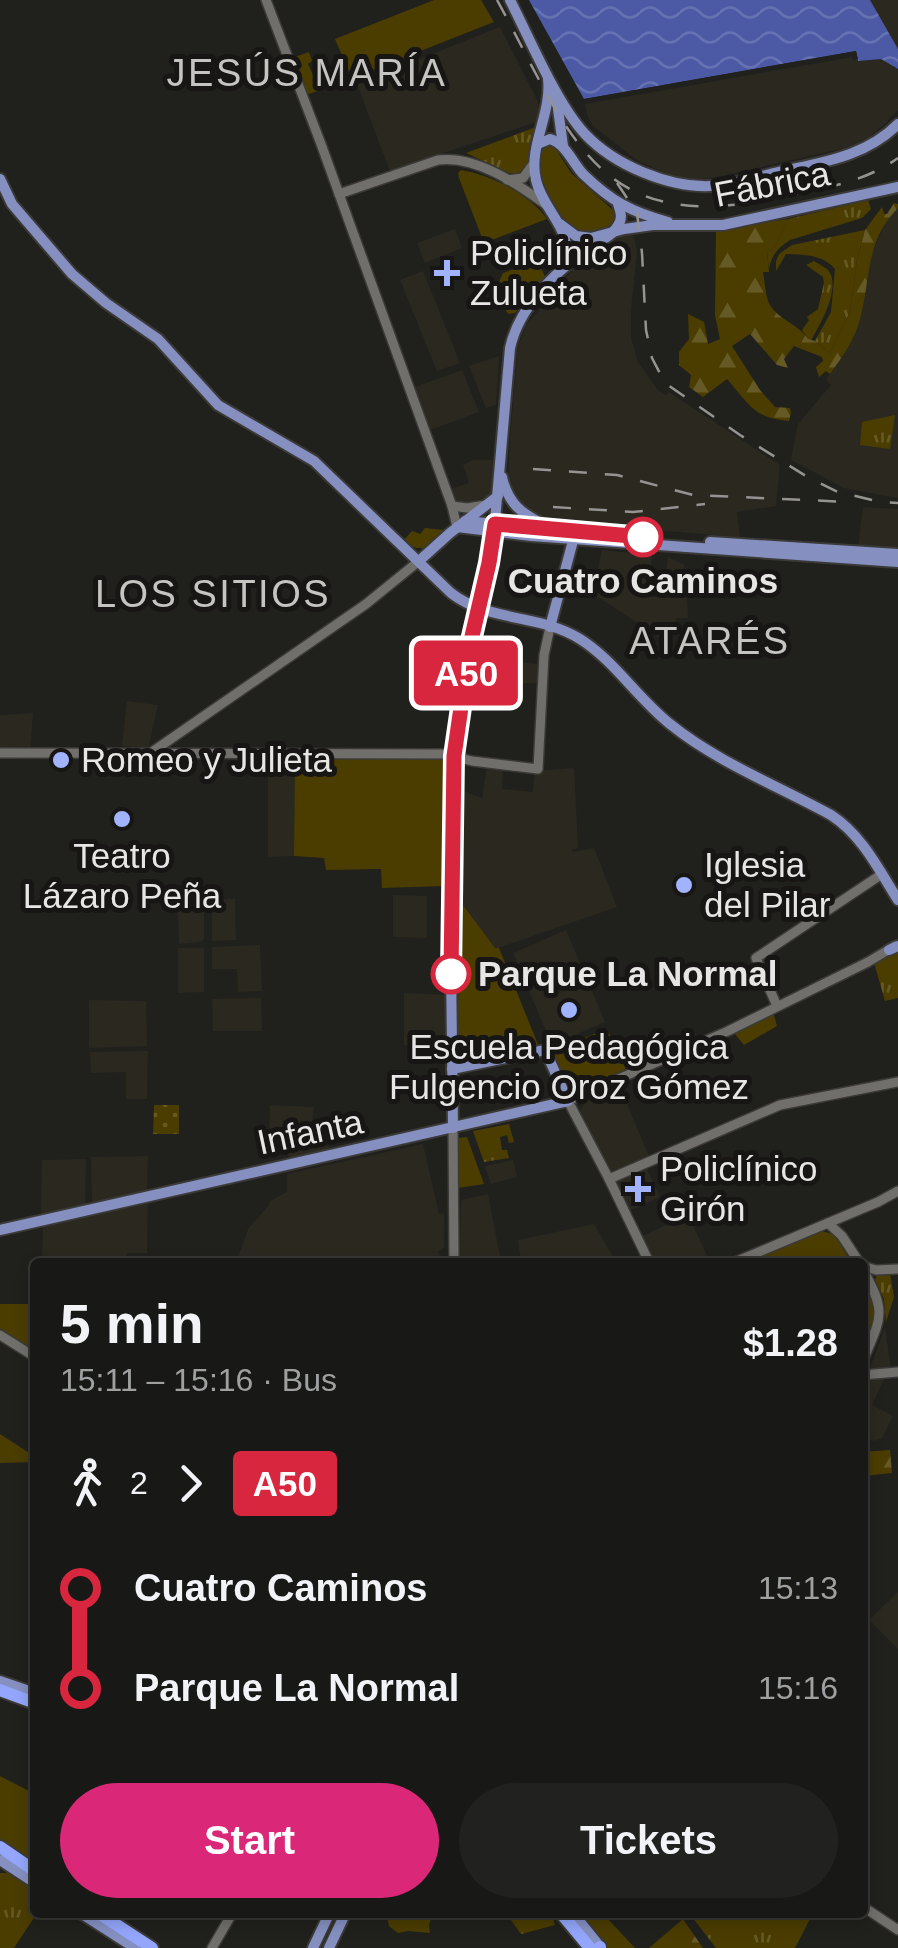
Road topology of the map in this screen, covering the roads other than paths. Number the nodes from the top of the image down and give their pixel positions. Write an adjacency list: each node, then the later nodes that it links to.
1 (266, 0): 14 (street)
2 (510, 0): 3 (main road)
3 (548, 73): 4 (main road); 8 (main road)
4 (556, 89): 5 (main road); 7 (main road)
5 (576, 123): 6 (main road); 7 (main road)
6 (898, 124)
7 (560, 129): 9 (main road)
8 (537, 145): 9 (main road); 10 (main road)
9 (564, 147): 16 (main road)
10 (534, 162): 12 (street); 15 (main road)
11 (0, 179): 17 (main road)
12 (505, 179): 14 (street); 15 (street)
13 (898, 187): 19 (main road, Fábrica)
14 (339, 194): 25 (street)
15 (545, 204): 18 (main road)
16 (618, 204): 19 (main road, Fábrica); 20 (main road)
17 (6, 206): 30 (main road)
18 (560, 224): 20 (main road); 21 (main road)
19 (675, 224): 20 (main road, Fábrica)
20 (612, 233): 21 (main road)
21 (558, 274): 22 (main road)
22 (500, 462): 23 (main road); 28 (main road)
23 (498, 496): 24 (main road); 27 (main road)
24 (486, 505): 25 (street); 26 (main road)
25 (452, 506): 26 (street)
26 (461, 524): 27 (main road); 31 (main road)
27 (495, 528): 28 (main road); 29 (main road); 35 (main road)
28 (556, 529): 29 (main road)
29 (572, 534): 32 (main road); 34 (main road); 36 (main road)
30 (404, 547): 31 (main road); 33 (main road)
31 (430, 549): 33 (main road)
32 (898, 554)
33 (419, 562): 35 (main road); 38 (street)
34 (898, 562)
35 (478, 608): 36 (main road); 39 (main road)
36 (550, 627): 39 (street); 40 (main road)
37 (0, 753): 38 (street)
38 (150, 754): 39 (street)
39 (454, 756): 44 (main road)
40 (882, 874): 41 (main road); 43 (street)
41 (898, 900)
42 (895, 947): 43 (street, Infanta)
43 (777, 1006): 46 (street, Infanta)
44 (452, 1069): 46 (main road); 47 (main road)
45 (898, 1082): 48 (street)
46 (568, 1101): 47 (main road, Infanta); 48 (street)
47 (454, 1128): 51 (main road, Infanta); 52 (street)
48 (609, 1180): 53 (street)
49 (898, 1191): 50 (street)
50 (826, 1226): 54 (street); 55 (street)
51 (0, 1230)
52 (454, 1258)
53 (646, 1258)
54 (745, 1258)
55 (856, 1258)
56 (868, 1267): 58 (street)
57 (898, 1268): 58 (street)
58 (882, 1270): 60 (street)
59 (868, 1279): 60 (street)
60 (871, 1284): 62 (street)
61 (0, 1336): 63 (street)
62 (868, 1350)
63 (30, 1354)
64 (898, 1372): 65 (street)
65 (868, 1374)
66 (0, 1681): 68 (main road)
67 (0, 1690): 69 (highway)
68 (30, 1691)
69 (30, 1700)
70 (0, 1847): 72 (highway)
71 (0, 1860): 74 (main road)
72 (30, 1868)
73 (0, 1870): 74 (main road)
74 (14, 1870): 75 (main road)
75 (30, 1881)
76 (868, 1910): 83 (street)
77 (94, 1918): 84 (highway)
78 (230, 1918): 86 (street)
79 (327, 1918): 87 (main road)
80 (343, 1918): 88 (main road)
81 (565, 1918): 89 (highway)
82 (577, 1918): 90 (main road)
83 (898, 1930)
84 (137, 1944): 85 (highway)
85 (152, 1948)
86 (212, 1948)
87 (313, 1948)
88 (329, 1948)
89 (590, 1948)
90 (600, 1948)

